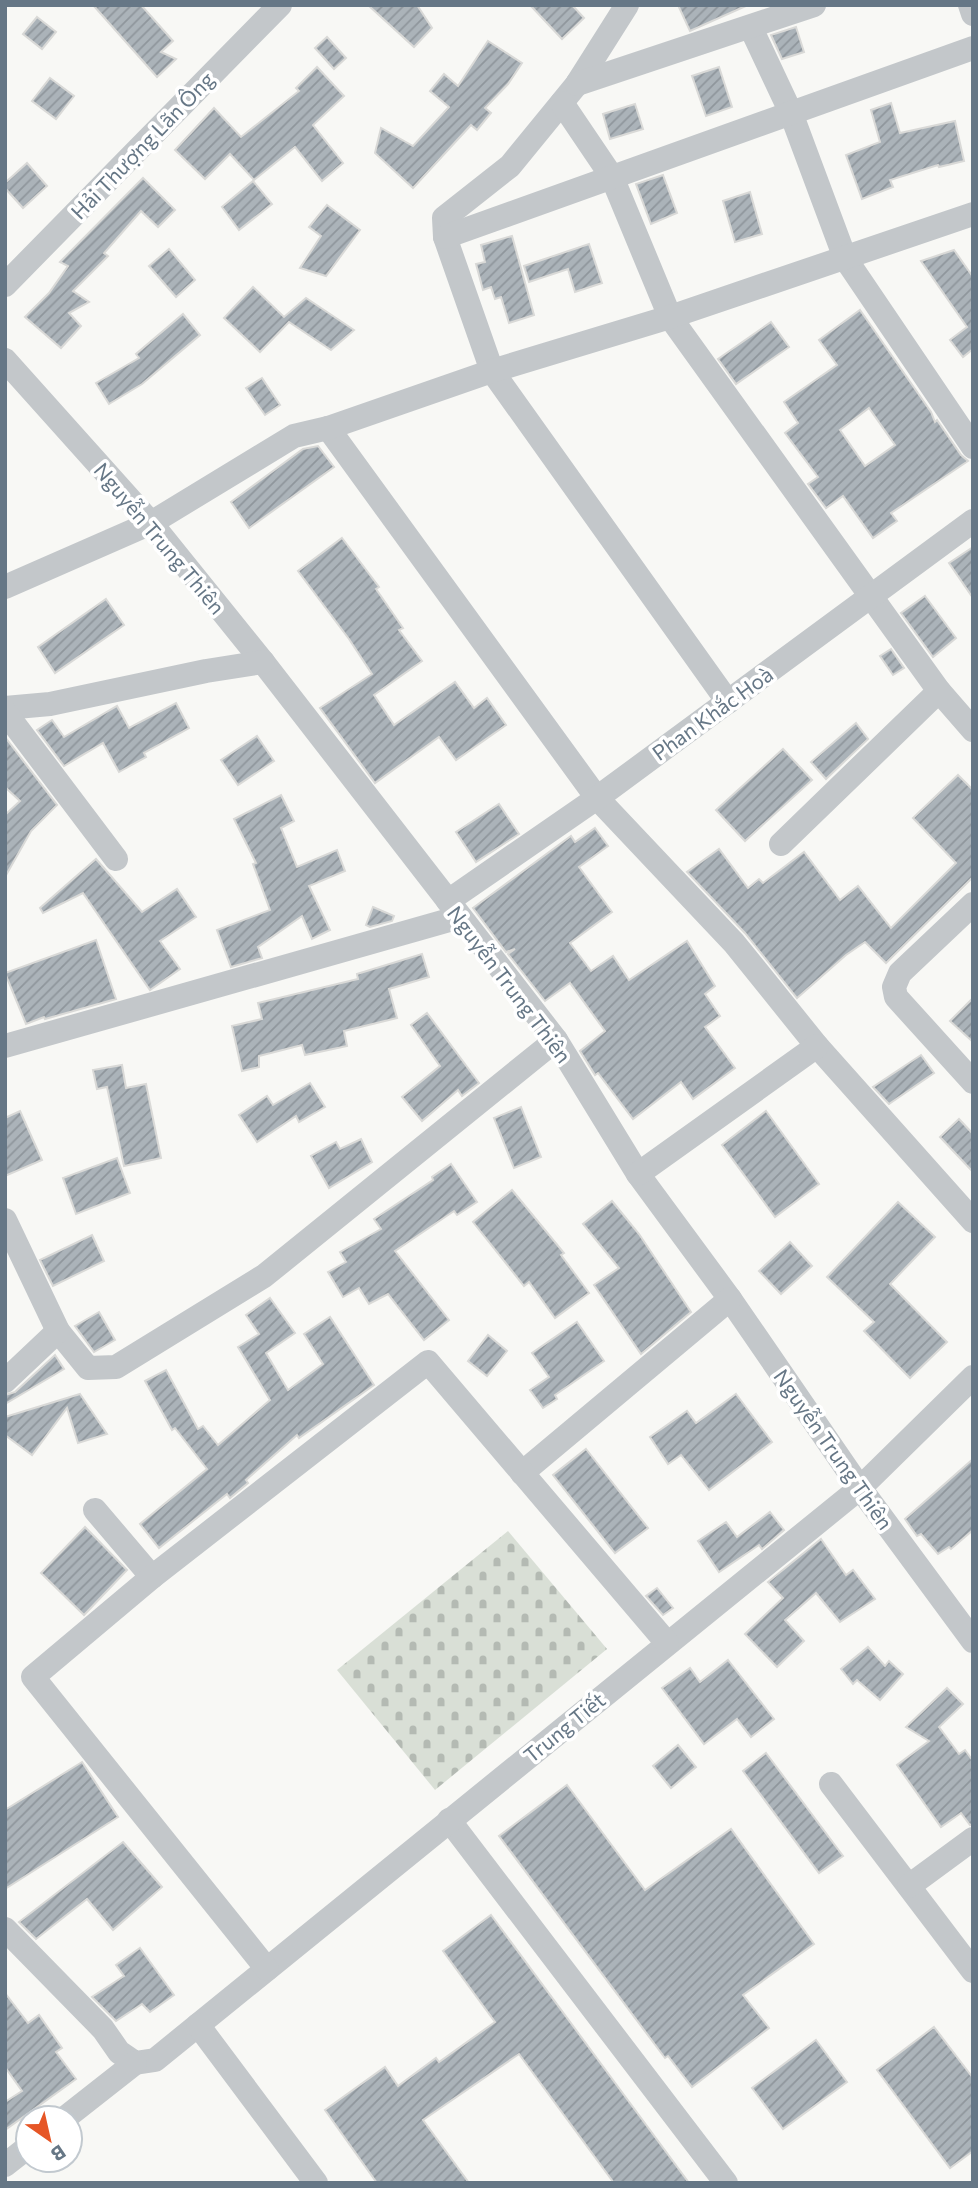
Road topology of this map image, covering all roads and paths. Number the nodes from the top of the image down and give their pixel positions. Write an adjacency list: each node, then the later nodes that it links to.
1 (280, 5): 14 (street, Hải Thượng Lãn Ông)
2 (627, 5): 8 (street)
3 (814, 5): 6 (street)
4 (970, 5): 5 (street)
5 (973, 14)
6 (751, 28): 8 (street); 9 (street)
7 (973, 48): 9 (street)
8 (570, 94): 10 (street); 12 (street)
9 (791, 113): 10 (street); 13 (street)
10 (612, 177): 12 (street); 15 (street)
11 (973, 214): 13 (street)
12 (445, 237): 17 (street)
13 (845, 258): 15 (street); 19 (street)
14 (5, 285)
15 (670, 317): 17 (street); 23 (street)
16 (5, 360): 21 (street, Nguyễn Trung Thiên)
17 (492, 371): 18 (street); 26 (street)
18 (328, 428): 21 (street); 29 (street)
19 (973, 447)
20 (973, 521): 23 (street, Phan Khắc Hoà)
21 (151, 523): 22 (street); 24 (street, Nguyễn Trung Thiên)
22 (5, 587)
23 (870, 597): 25 (street); 26 (street, Phan Khắc Hoà)
24 (263, 662): 27 (street); 33 (street, Nguyễn Trung Thiên)
25 (939, 691): 28 (street); 30 (street)
26 (728, 702): 29 (street, Phan Khắc Hoà)
27 (5, 710): 31 (street)
28 (973, 730)
29 (597, 798): 33 (street, Phan Khắc Hoà); 36 (street)
30 (781, 844)
31 (116, 859)
32 (973, 904): 37 (street)
33 (454, 909): 34 (street, Nguyễn Trung Thiên); 35 (street, Phan Khắc Hoà)
34 (556, 1040): 38 (street, Nguyễn Trung Thiên); 42 (street)
35 (5, 1046)
36 (817, 1046): 38 (street); 40 (street)
37 (973, 1082)
38 (638, 1174): 41 (street, Nguyễn Trung Thiên)
39 (5, 1220): 42 (street)
40 (973, 1221)
41 (730, 1299): 45 (street); 46 (street, Nguyễn Trung Thiên)
42 (58, 1331): 43 (street)
43 (5, 1381)
44 (971, 1383): 46 (street, Trung Tiết)
45 (522, 1473): 48 (street); 50 (street)
46 (860, 1488): 49 (street, Nguyễn Trung Thiên); 50 (street, Trung Tiết)
47 (95, 1510): 48 (street)
48 (152, 1577): 56 (street)
49 (973, 1641)
50 (667, 1643): 52 (street, Trung Tiết)
51 (831, 1784): 54 (street)
52 (449, 1820): 56 (street, Trung Tiết); 62 (street)
53 (973, 1839): 54 (street)
54 (909, 1886): 57 (street)
55 (5, 1929): 59 (street)
56 (267, 1969): 58 (street, Trung Tiết)
57 (973, 1971)
58 (198, 2025): 59 (street, Trung Tiết); 61 (street)
59 (139, 2063): 60 (street, Trung Tiết)
60 (84, 2104)
61 (316, 2183)
62 (726, 2183)

